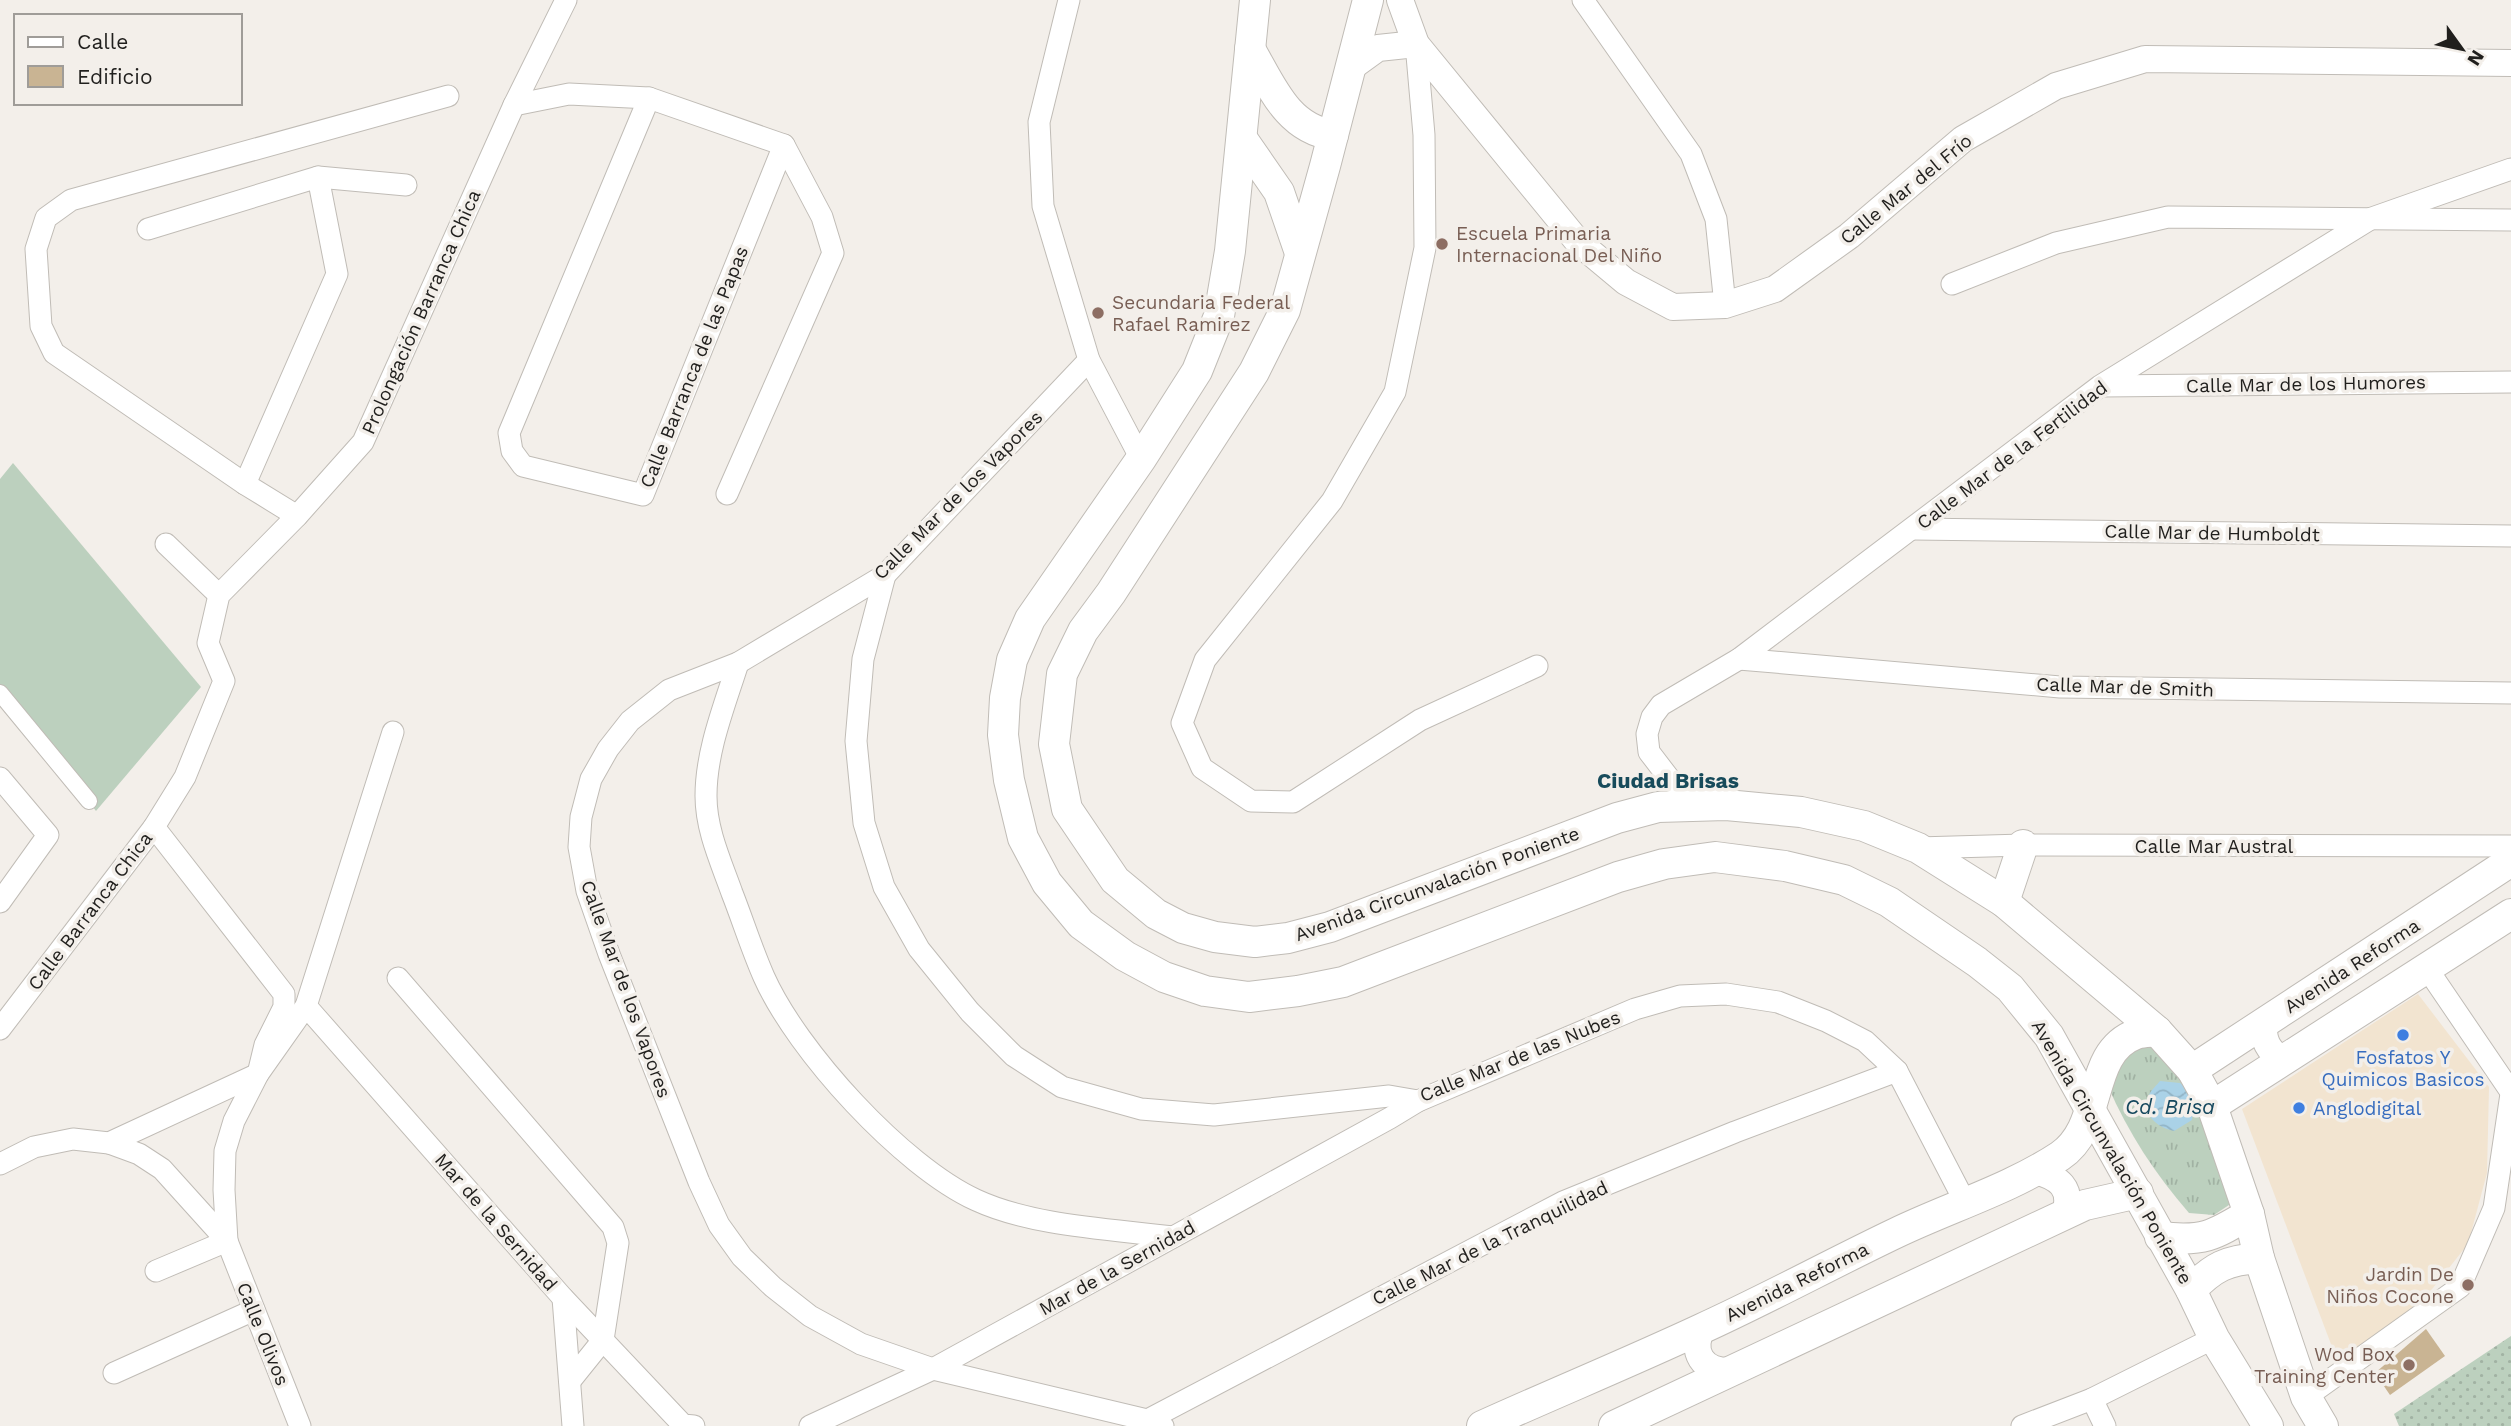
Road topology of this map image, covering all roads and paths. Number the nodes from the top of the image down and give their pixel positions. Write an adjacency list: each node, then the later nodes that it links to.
1 (566, 0): 13 (street)
2 (1069, 0): 26 (street)
3 (1255, 0): 8 (main road, Avenida Circunvalación Poniente)
4 (1368, 0): 10 (main road, Avenida Circunvalación Poniente)
5 (1400, 0): 7 (street, Calle Mar del Frío)
6 (1583, 0): 25 (street)
7 (1416, 44): 10 (street); 25 (street, Calle Mar del Frío); 40 (street)
8 (1250, 49): 14 (main road); 15 (main road, Avenida Circunvalación Poniente)
9 (2511, 63): 25 (street, Calle Mar del Frío)
10 (1349, 69): 14 (main road, Avenida Circunvalación Poniente)
11 (448, 96): 30 (street)
12 (649, 98): 13 (street); 16 (street); 16 (street, Calle Barranca de las Papas)
13 (514, 105): 32 (street, Prolongación Barranca Chica)
14 (1333, 135): 23 (main road, Avenida Circunvalación Poniente)
15 (1243, 140): 23 (main road); 29 (main road, Avenida Circunvalación Poniente)
16 (784, 145): 31 (street)
17 (2511, 169): 20 (street, Calle Mar de la Fertilidad)
18 (318, 177): 19 (street); 22 (street); 30 (street)
19 (406, 185)
20 (2372, 218): 21 (street); 24 (street); 28 (street, Calle Mar de la Fertilidad)
21 (2511, 220)
22 (148, 229)
23 (1300, 253): 46 (main road, Avenida Circunvalación Poniente)
24 (1952, 284)
25 (1725, 305)
26 (1090, 360): 29 (street); 36 (street, Calle Mar de los Vapores)
27 (2511, 382): 28 (street, Calle Mar de los Humores)
28 (2100, 386): 33 (street, Calle Mar de la Fertilidad)
29 (1141, 458): 68 (main road, Avenida Circunvalación Poniente)
30 (245, 484): 32 (street)
31 (727, 494)
32 (297, 516): 37 (street, Prolongación Barranca Chica)
33 (1913, 529): 34 (street, Calle Mar de Humboldt); 38 (street, Calle Mar de la Fertilidad)
34 (2511, 536)
35 (166, 544): 37 (street)
36 (885, 575): 39 (street, Calle Mar de los Vapores); 66 (street, Calle Mar de las Nubes)
37 (219, 595): 47 (street)
38 (1739, 659): 42 (street, Calle Mar de Smith); 46 (street, Calle Mar de la Fertilidad)
39 (738, 663): 76 (street); 87 (street, Calle Mar de los Vapores)
40 (1537, 666)
41 (0, 693): 45 (street)
42 (2511, 693)
43 (393, 732): 57 (street)
44 (0, 778): 52 (street)
45 (89, 801)
46 (1726, 805): 50 (main road, Avenida Circunvalación Poniente)
47 (154, 827): 59 (street, Calle Barranca Chica); 64 (street)
48 (2022, 845): 49 (street, Calle Mar Austral); 50 (street, Calle Mar Austral); 53 (main road)
49 (2511, 846)
50 (1918, 848): 53 (main road, Avenida Circunvalación Poniente)
51 (2511, 861): 58 (main road, Avenida Reforma)
52 (1, 897)
53 (2004, 902): 60 (main road, Avenida Circunvalación Poniente)
54 (2511, 914): 55 (main road)
55 (2426, 967): 61 (main road); 65 (street)
56 (398, 978): 86 (street)
57 (306, 1006): 64 (street); 82 (street, Mar de la Sernidad)
58 (2264, 1024): 61 (street); 62 (main road, Avenida Reforma)
59 (0, 1029)
60 (2157, 1031): 62 (main road, Avenida Circunvalación Poniente); 68 (main road, Avenida Reforma)
61 (2282, 1060): 67 (main road)
62 (2192, 1070): 67 (main road, Avenida Circunvalación Poniente)
63 (1897, 1071): 66 (street, Calle Mar de las Nubes); 73 (street, Calle Mar de las Nubes); 94 (street, Calle Mar de la Tranquilidad)
64 (258, 1074): 69 (street); 78 (street, Calle Olivos)
65 (2511, 1093): 91 (street)
66 (1418, 1101): 76 (street, Mar de la Sernidad)
67 (2212, 1105): 75 (main road, Avenida Circunvalación Poniente)
68 (2092, 1112): 71 (main road, Avenida Reforma); 72 (main road, Avenida Circunvalación Poniente)
69 (109, 1143): 70 (street, Calle Olivos); 78 (street, Calle Olivos)
70 (0, 1164)
71 (2035, 1171): 73 (main road, Avenida Reforma); 74 (street)
72 (2137, 1193): 74 (main road); 77 (main road, Avenida Circunvalación Poniente)
73 (1965, 1202): 84 (main road, Avenida Reforma)
74 (2065, 1214): 88 (main road)
75 (2249, 1214): 77 (main road); 79 (main road, Avenida Circunvalación Poniente)
76 (1173, 1237): 87 (street, Mar de la Sernidad)
77 (2160, 1237): 81 (main road, Avenida Circunvalación Poniente)
78 (227, 1241): 80 (street); 83 (street, Calle Olivos)
79 (2259, 1258): 81 (main road); 91 (main road, Avenida Circunvalación Poniente)
80 (156, 1271)
81 (2192, 1290): 85 (main road, Avenida Circunvalación Poniente)
82 (563, 1298): 86 (street, Mar de la Sernidad); 90 (street)
83 (254, 1310): 89 (street); 93 (street, Calle Olivos)
84 (1702, 1329): 88 (street); 98 (main road, Avenida Reforma)
85 (2214, 1338): 92 (street); 102 (main road, Avenida Circunvalación Poniente)
86 (603, 1340): 90 (street); 96 (street, Mar de la Sernidad)
87 (933, 1369): 94 (street, Calle Mar de los Vapores); 97 (street, Mar de la Sernidad)
88 (1728, 1371): 99 (main road)
89 (114, 1373)
90 (570, 1381): 95 (street)
91 (2306, 1397): 103 (main road, Avenida Circunvalación Poniente)
92 (2092, 1399): 100 (street); 101 (street)
93 (295, 1424)
94 (1148, 1424)
95 (573, 1426)
96 (694, 1426)
97 (810, 1426)
98 (1483, 1426)
99 (1614, 1426)
100 (2022, 1426)
101 (2105, 1426)
102 (2268, 1426)
103 (2323, 1426)

